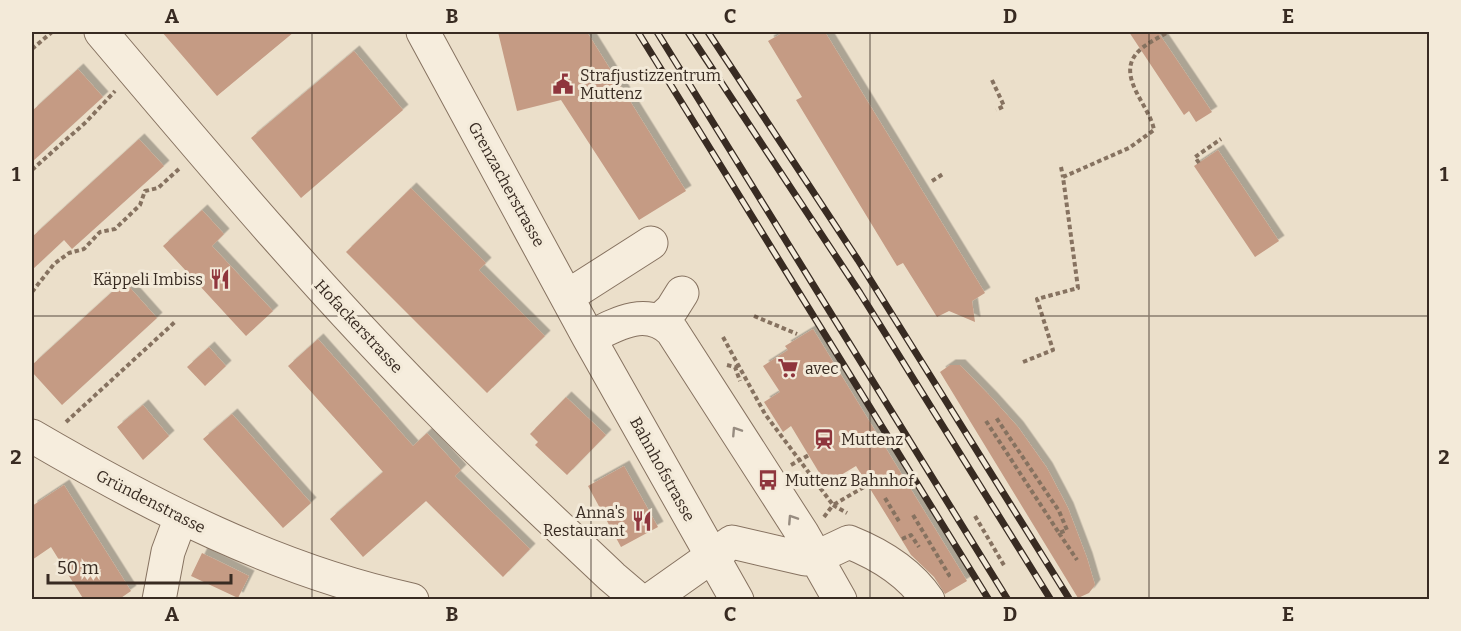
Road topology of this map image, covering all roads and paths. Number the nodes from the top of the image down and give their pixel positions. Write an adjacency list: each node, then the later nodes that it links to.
1 (52, 32): 5 (path)
2 (101, 32): 6 (street, Hofackerstrasse)
3 (423, 32): 20 (street, Grenzacherstrasse)
4 (1168, 32): 15 (path)
5 (32, 49)
6 (136, 73): 10 (street, Hofackerstrasse); 13 (path)
7 (992, 80): 8 (path)
8 (996, 110)
9 (1221, 139): 11 (path)
10 (201, 150): 18 (path); 48 (street, Hofackerstrasse)
11 (1199, 163)
12 (1061, 166): 15 (path)
13 (32, 170)
14 (943, 174): 16 (path)
15 (1063, 177): 27 (path)
16 (932, 181)
17 (651, 243): 20 (street)
18 (32, 292)
19 (682, 293): 23 (street)
20 (568, 296): 26 (street, Grenzacherstrasse)
21 (754, 316): 24 (path)
22 (176, 321): 30 (path)
23 (659, 321): 26 (street); 43 (street, one-way to 23)
24 (797, 334)
25 (723, 337): 32 (path)
26 (590, 338): 42 (street, Bahnhofstrasse)
27 (1023, 362)
28 (995, 416): 40 (path)
29 (986, 421): 40 (path)
30 (37, 440): 38 (street, Gründenstrasse)
31 (809, 455): 32 (path)
32 (798, 461): 33 (path); 34 (path)
33 (791, 465)
34 (871, 483)
35 (885, 498): 39 (path)
36 (914, 514): 41 (path)
37 (975, 516): 45 (path)
38 (181, 517): 46 (street); 47 (street, Gründenstrasse)
39 (900, 523)
40 (1059, 534): 44 (path)
41 (928, 541)
42 (713, 557): 43 (street); 49 (street); 50 (street, Bahnhofstrasse)
43 (815, 558): 51 (street); 52 (street)
44 (1077, 560)
45 (1005, 567)
46 (159, 600)
47 (412, 600)
48 (639, 600)
49 (650, 600)
50 (737, 600)
51 (840, 600)
52 (928, 600)

